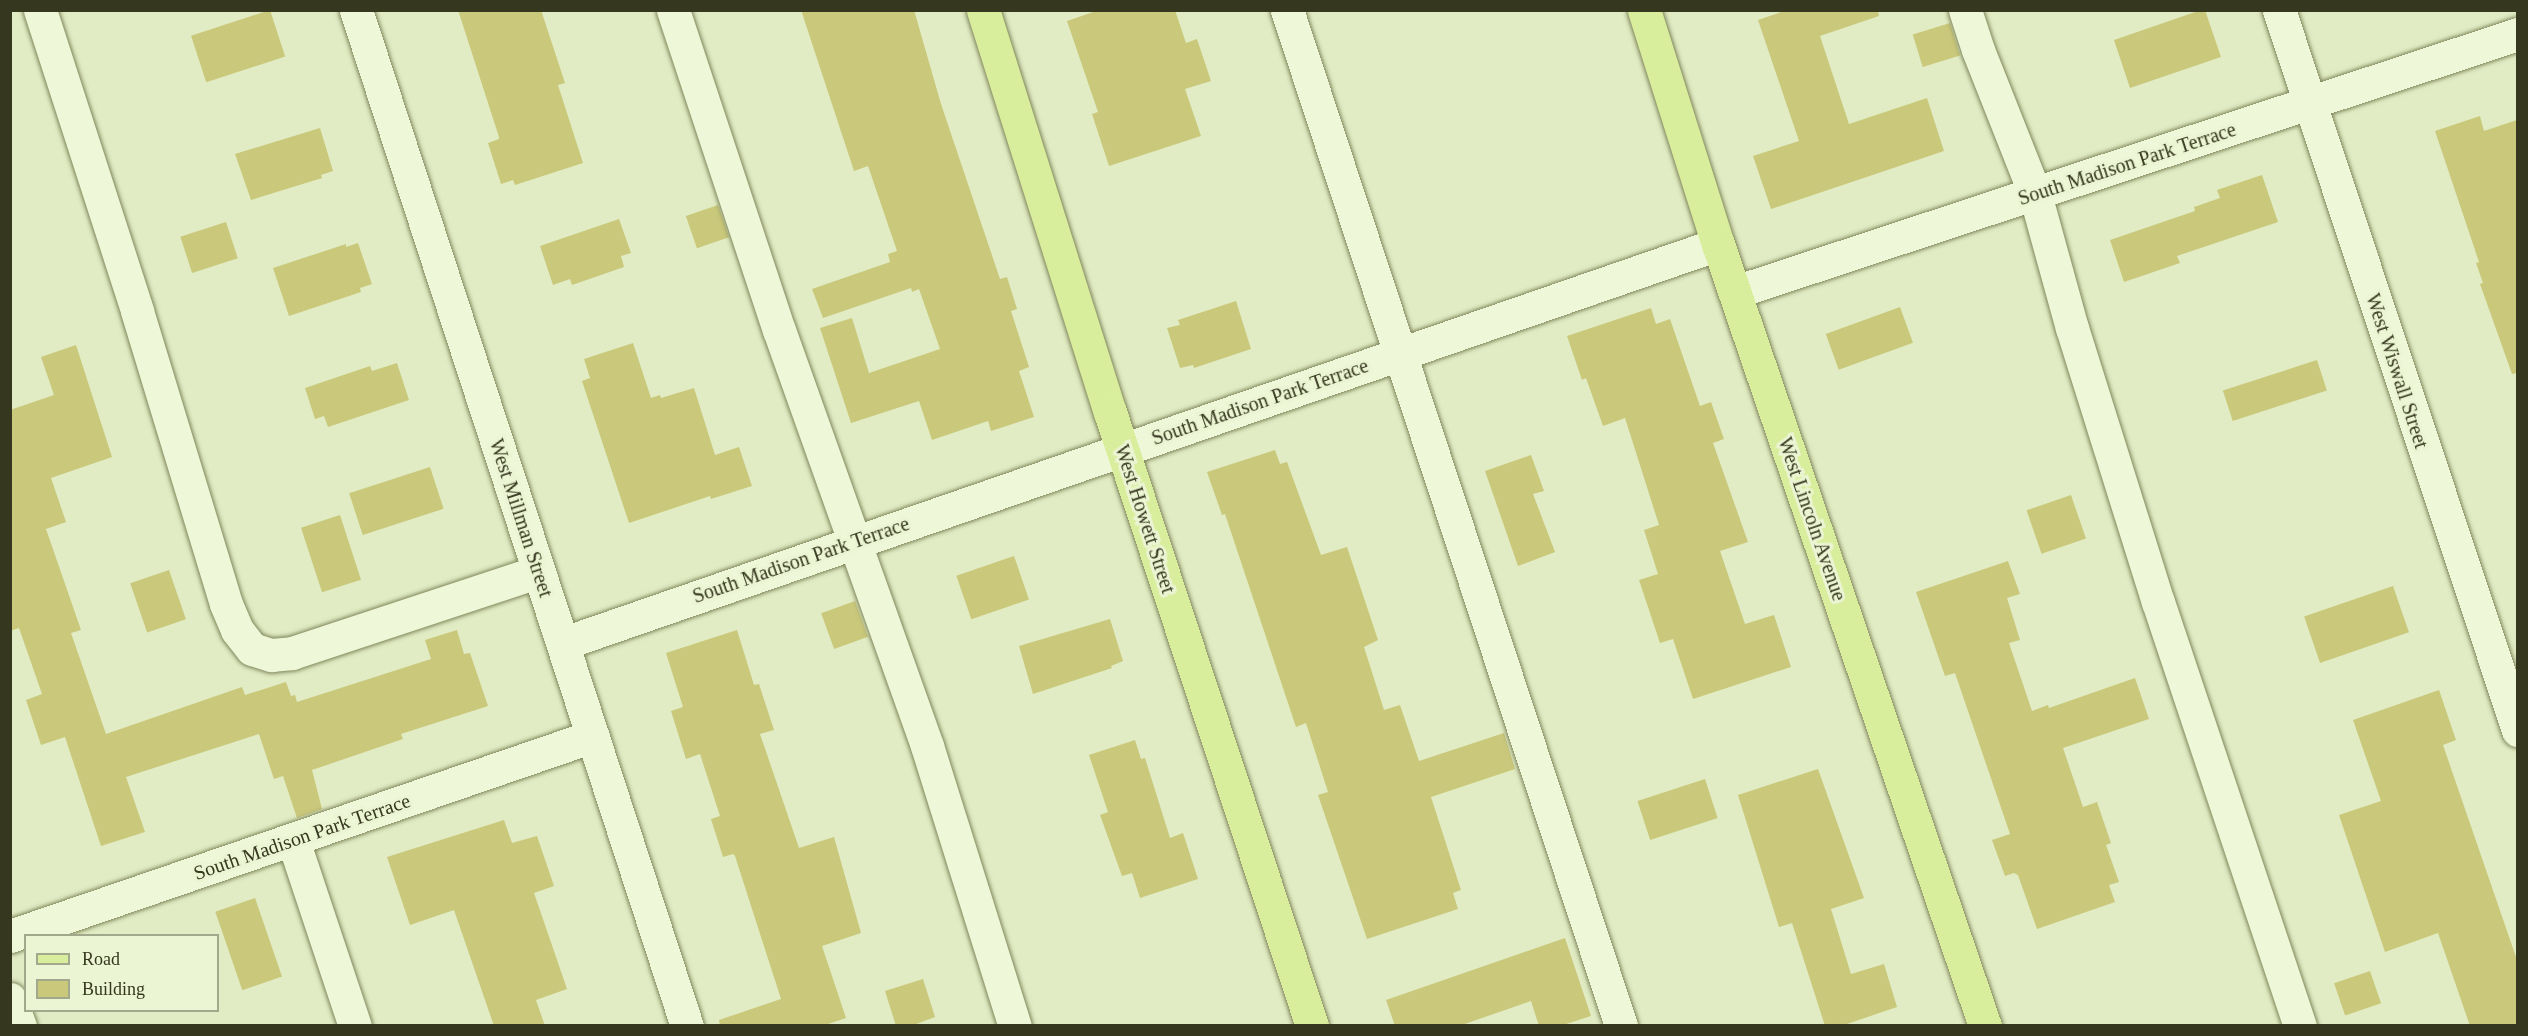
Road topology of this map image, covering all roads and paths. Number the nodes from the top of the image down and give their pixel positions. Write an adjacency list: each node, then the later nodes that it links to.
1 (40, 10): 17 (street)
2 (356, 10): 17 (street, West Millman Street)
3 (673, 10): 16 (street)
4 (983, 10): 15 (main road, West Howett Street)
5 (1287, 10): 14 (street)
6 (1644, 10): 12 (main road, West Lincoln Avenue)
7 (1965, 10): 11 (street)
8 (2279, 10): 10 (street, West Wiswall Street)
9 (2517, 34): 10 (street, South Madison Park Terrace)
10 (2308, 105): 11 (street, South Madison Park Terrace); 19 (street, West Wiswall Street)
11 (2036, 194): 13 (street, South Madison Park Terrace); 31 (street)
12 (1718, 243): 13 (main road, West Lincoln Avenue); 14 (street, South Madison Park Terrace)
13 (1735, 292): 30 (main road, West Lincoln Avenue)
14 (1400, 353): 15 (street, South Madison Park Terrace); 29 (street)
15 (1122, 449): 16 (street, South Madison Park Terrace); 28 (main road, West Howett Street)
16 (853, 542): 18 (street, South Madison Park Terrace); 27 (street)
17 (537, 572): 18 (street, West Millman Street)
18 (564, 643): 20 (street, West Millman Street)
19 (2517, 730)
20 (593, 736): 21 (street, South Madison Park Terrace); 26 (street, West Millman Street)
21 (292, 840): 22 (street, South Madison Park Terrace); 25 (street)
22 (10, 936)
23 (10, 999): 24 (street)
24 (20, 1026)
25 (355, 1026)
26 (687, 1026)
27 (1015, 1026)
28 (1312, 1026)
29 (1621, 1026)
30 (1985, 1026)
31 (2300, 1026)

